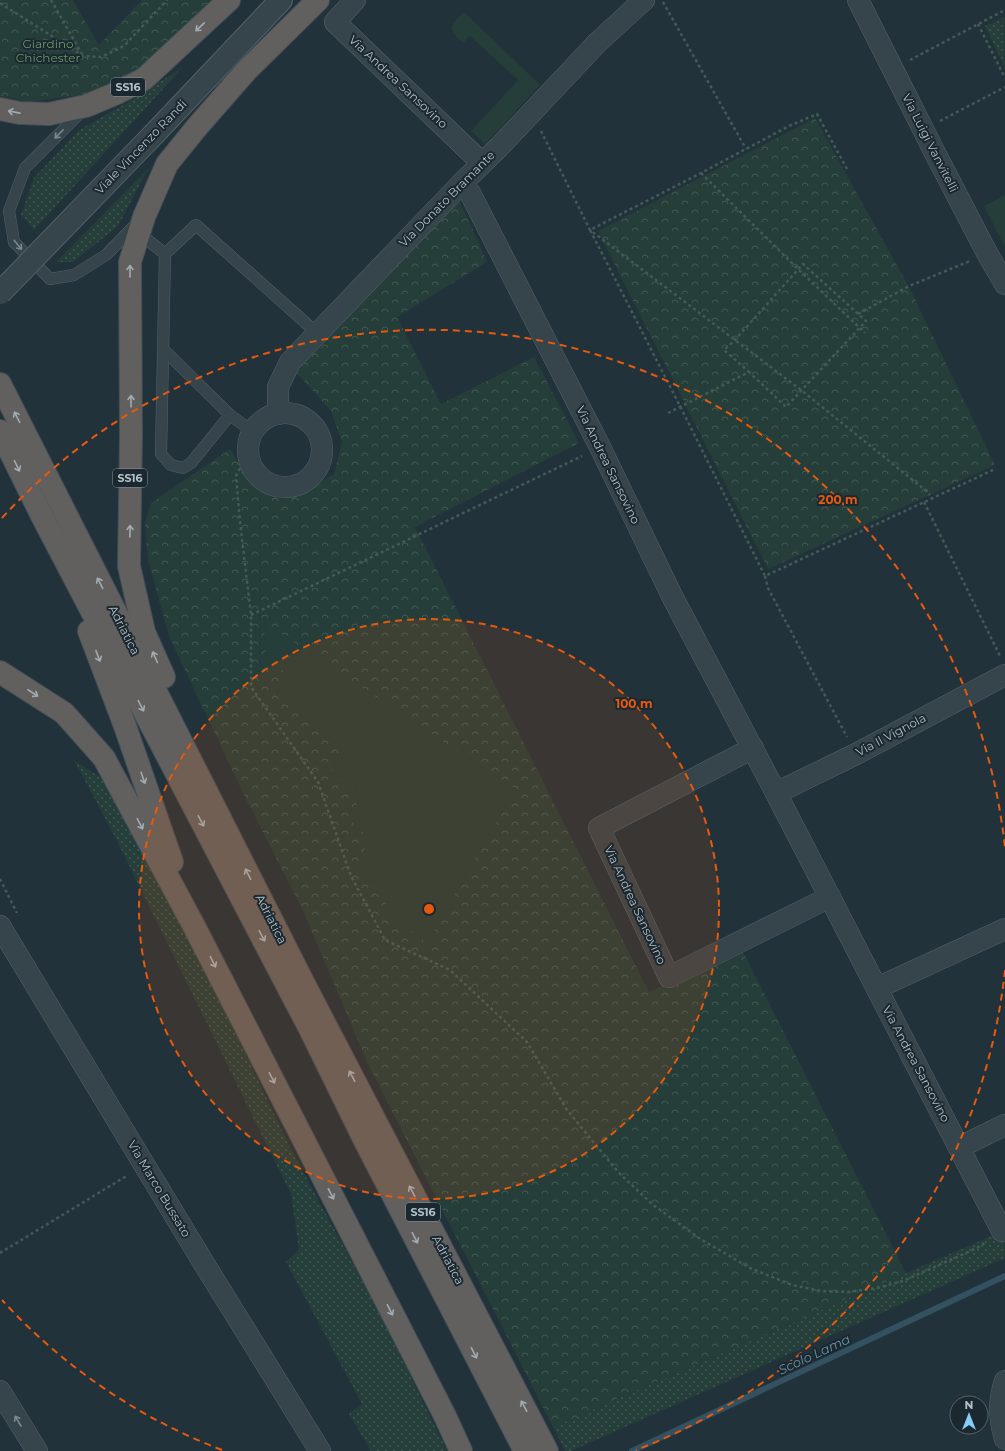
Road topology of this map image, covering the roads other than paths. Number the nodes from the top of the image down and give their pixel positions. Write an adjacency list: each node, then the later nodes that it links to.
1 (229, 0): 7 (highway, SS16, one-way to 7)
2 (281, 0): 14 (street, Viale Vincenzo Randi, bridge)
3 (318, 0): 11 (highway, SS16)
4 (355, 0): 9 (street, Via Andrea Sansovino)
5 (644, 0): 9 (street, Via Donato Bramante)
6 (858, 0): 13 (street, Via Luigi Vanvitelli)
7 (86, 106): 8 (highway, SS16, one-way to 8); 11 (lane, one-way to 11)
8 (0, 109)
9 (482, 163): 10 (street, Via Donato Bramante)
10 (461, 184): 15 (street, Via Donato Bramante); 25 (street, Via Andrea Sansovino)
11 (141, 225): 12 (lane); 31 (highway, SS16, one-way to 11)
12 (165, 254): 15 (lane); 16 (lane)
13 (1005, 284)
14 (0, 293)
15 (317, 334): 18 (street, Via Donato Bramante)
16 (164, 349): 19 (lane); 19 (lane)
17 (0, 384): 31 (highway, Adriatica / SS16, one-way to 17)
18 (278, 414): 21 (street); 21 (street)
19 (230, 415): 21 (lane)
20 (0, 431): 22 (highway, Adriatica / SS16, one-way to 22)
21 (252, 432)
22 (42, 516): 29 (highway, one-way to 29); 40 (highway, Adriatica / SS16, one-way to 40)
23 (1003, 666): 26 (street, Via Il Vignola)
24 (0, 672): 29 (highway, one-way to 29)
25 (752, 748): 26 (street, Via Andrea Sansovino); 27 (street, Via Andrea Sansovino)
26 (776, 793): 27 (street, Via Andrea Sansovino)
27 (830, 897): 32 (street, Via Andrea Sansovino)
28 (0, 926): 43 (street, Via Marco Bussato)
29 (195, 928): 38 (highway, one-way to 38)
30 (1005, 929): 32 (street)
31 (304, 984): 40 (highway, Adriatica / SS16, one-way to 31)
32 (877, 988): 34 (street, Via Andrea Sansovino)
33 (1005, 1125): 34 (street)
34 (960, 1147): 35 (street, Via Andrea Sansovino)
35 (1002, 1231)
36 (1005, 1381): 39 (street)
37 (0, 1391): 42 (street, one-way to 37)
38 (444, 1416): 44 (highway); 45 (highway)
39 (1005, 1440)
40 (534, 1448)
41 (1005, 1449): 46 (street)
42 (37, 1451)
43 (320, 1451)
44 (461, 1451)
45 (470, 1451)
46 (996, 1451)

